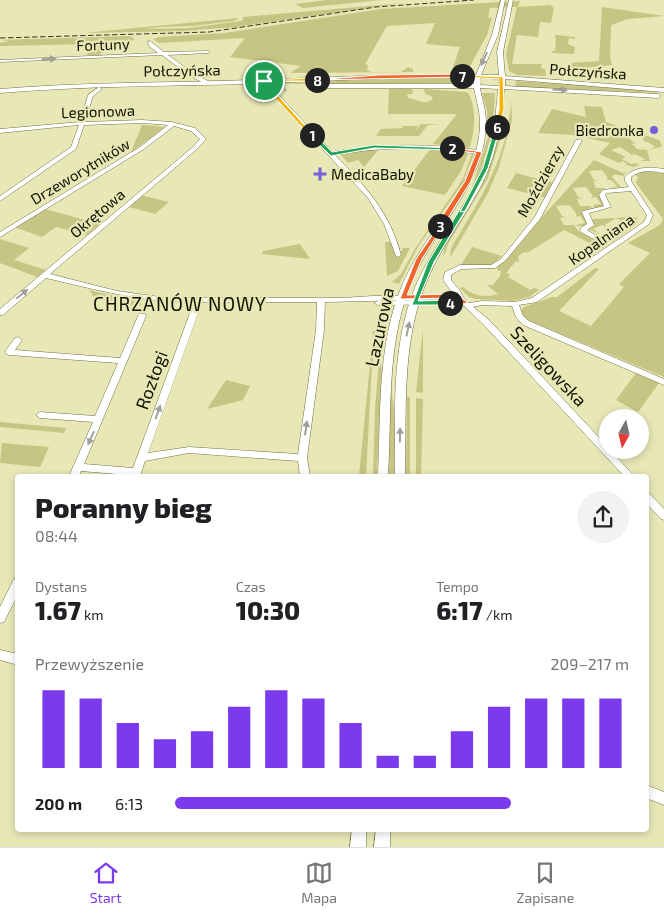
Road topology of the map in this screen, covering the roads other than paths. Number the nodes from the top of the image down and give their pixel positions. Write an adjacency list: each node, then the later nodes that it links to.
1 (503, 0): 8 (main road, Lazurowa, one-way to 8)
2 (511, 0): 9 (main road, Lazurowa)
3 (150, 42): 5 (street)
4 (207, 52): 5 (street, Fortuny)
5 (163, 54): 6 (street, Fortuny, one-way to 5); 7 (street)
6 (0, 61)
7 (192, 75): 10 (street); 11 (street)
8 (477, 76): 9 (main road, Połczyńska); 13 (main road, Połczyńska); 14 (main road, Lazurowa)
9 (502, 78): 16 (main road, Lazurowa); 19 (main road, Połczyńska)
10 (185, 83): 11 (main road, Połczyńska); 20 (main road, Połczyńska)
11 (208, 83): 12 (main road, Połczyńska)
12 (262, 84): 13 (main road, Połczyńska); 15 (main road, Połczyńska); 18 (main road, Połczyńska)
13 (286, 85): 14 (main road, Połczyńska); 15 (main road, Połczyńska); 24 (street)
14 (476, 86): 16 (main road, Połczyńska); 30 (main road, Lazurowa)
15 (274, 88): 24 (street)
16 (501, 88): 23 (main road, Połczyńska, one-way to 23); 42 (main road, Lazurowa)
17 (86, 89): 18 (main road, Połczyńska); 21 (street); 22 (main road, Połczyńska)
18 (99, 89): 21 (street)
19 (664, 90)
20 (0, 91)
21 (91, 95): 25 (street)
22 (0, 96)
23 (664, 96)
24 (284, 103): 31 (street)
25 (83, 122): 26 (street, Legionowa); 27 (street, Legionowa); 34 (street)
26 (172, 124): 28 (street, Legionowa); 35 (street, Drzeworytników)
27 (0, 131)
28 (197, 132): 38 (street, Okrętowa)
29 (579, 140): 43 (street, Moździerzy)
30 (480, 152): 31 (street); 41 (main road, Lazurowa)
31 (331, 154): 37 (street)
32 (664, 171): 33 (street, Kopalniana)
33 (633, 189): 36 (street); 44 (street, Kopalniana)
34 (0, 199)
35 (0, 235)
36 (605, 243)
37 (398, 255)
38 (45, 275): 39 (street); 45 (street, Okrętowa, one-way to 38)
39 (199, 300): 40 (street); 52 (street, Rozłogi, one-way to 39)
40 (321, 300): 41 (street); 53 (street, one-way to 40)
41 (401, 300): 42 (street); 57 (main road, Lazurowa)
42 (415, 300): 43 (street); 58 (main road, Lazurowa, one-way to 42)
43 (464, 301): 44 (street, Kopalniana); 59 (street, Szeligowska)
44 (515, 304): 49 (street)
45 (0, 313)
46 (142, 316): 48 (street, Rozłogi)
47 (18, 340): 48 (street, Rozłogi)
48 (124, 361): 51 (street, Rozłogi)
49 (664, 382)
50 (40, 415): 51 (street)
51 (99, 419): 54 (street, Rozłogi, one-way to 54)
52 (142, 458): 53 (street); 55 (street, Rozłogi)
53 (302, 458): 56 (street)
54 (76, 472): 55 (street, Rozłogi)
55 (136, 474)
56 (305, 474)
57 (383, 474)
58 (400, 474)
59 (627, 474)
60 (649, 499): 61 (street)
61 (664, 516)
62 (15, 588): 63 (street)
63 (0, 618)
64 (0, 655): 65 (street)
65 (15, 659)
66 (649, 792): 67 (street)
67 (664, 799)
68 (359, 832): 70 (main road)
69 (383, 832): 71 (main road)
70 (358, 847)
71 (382, 847)

